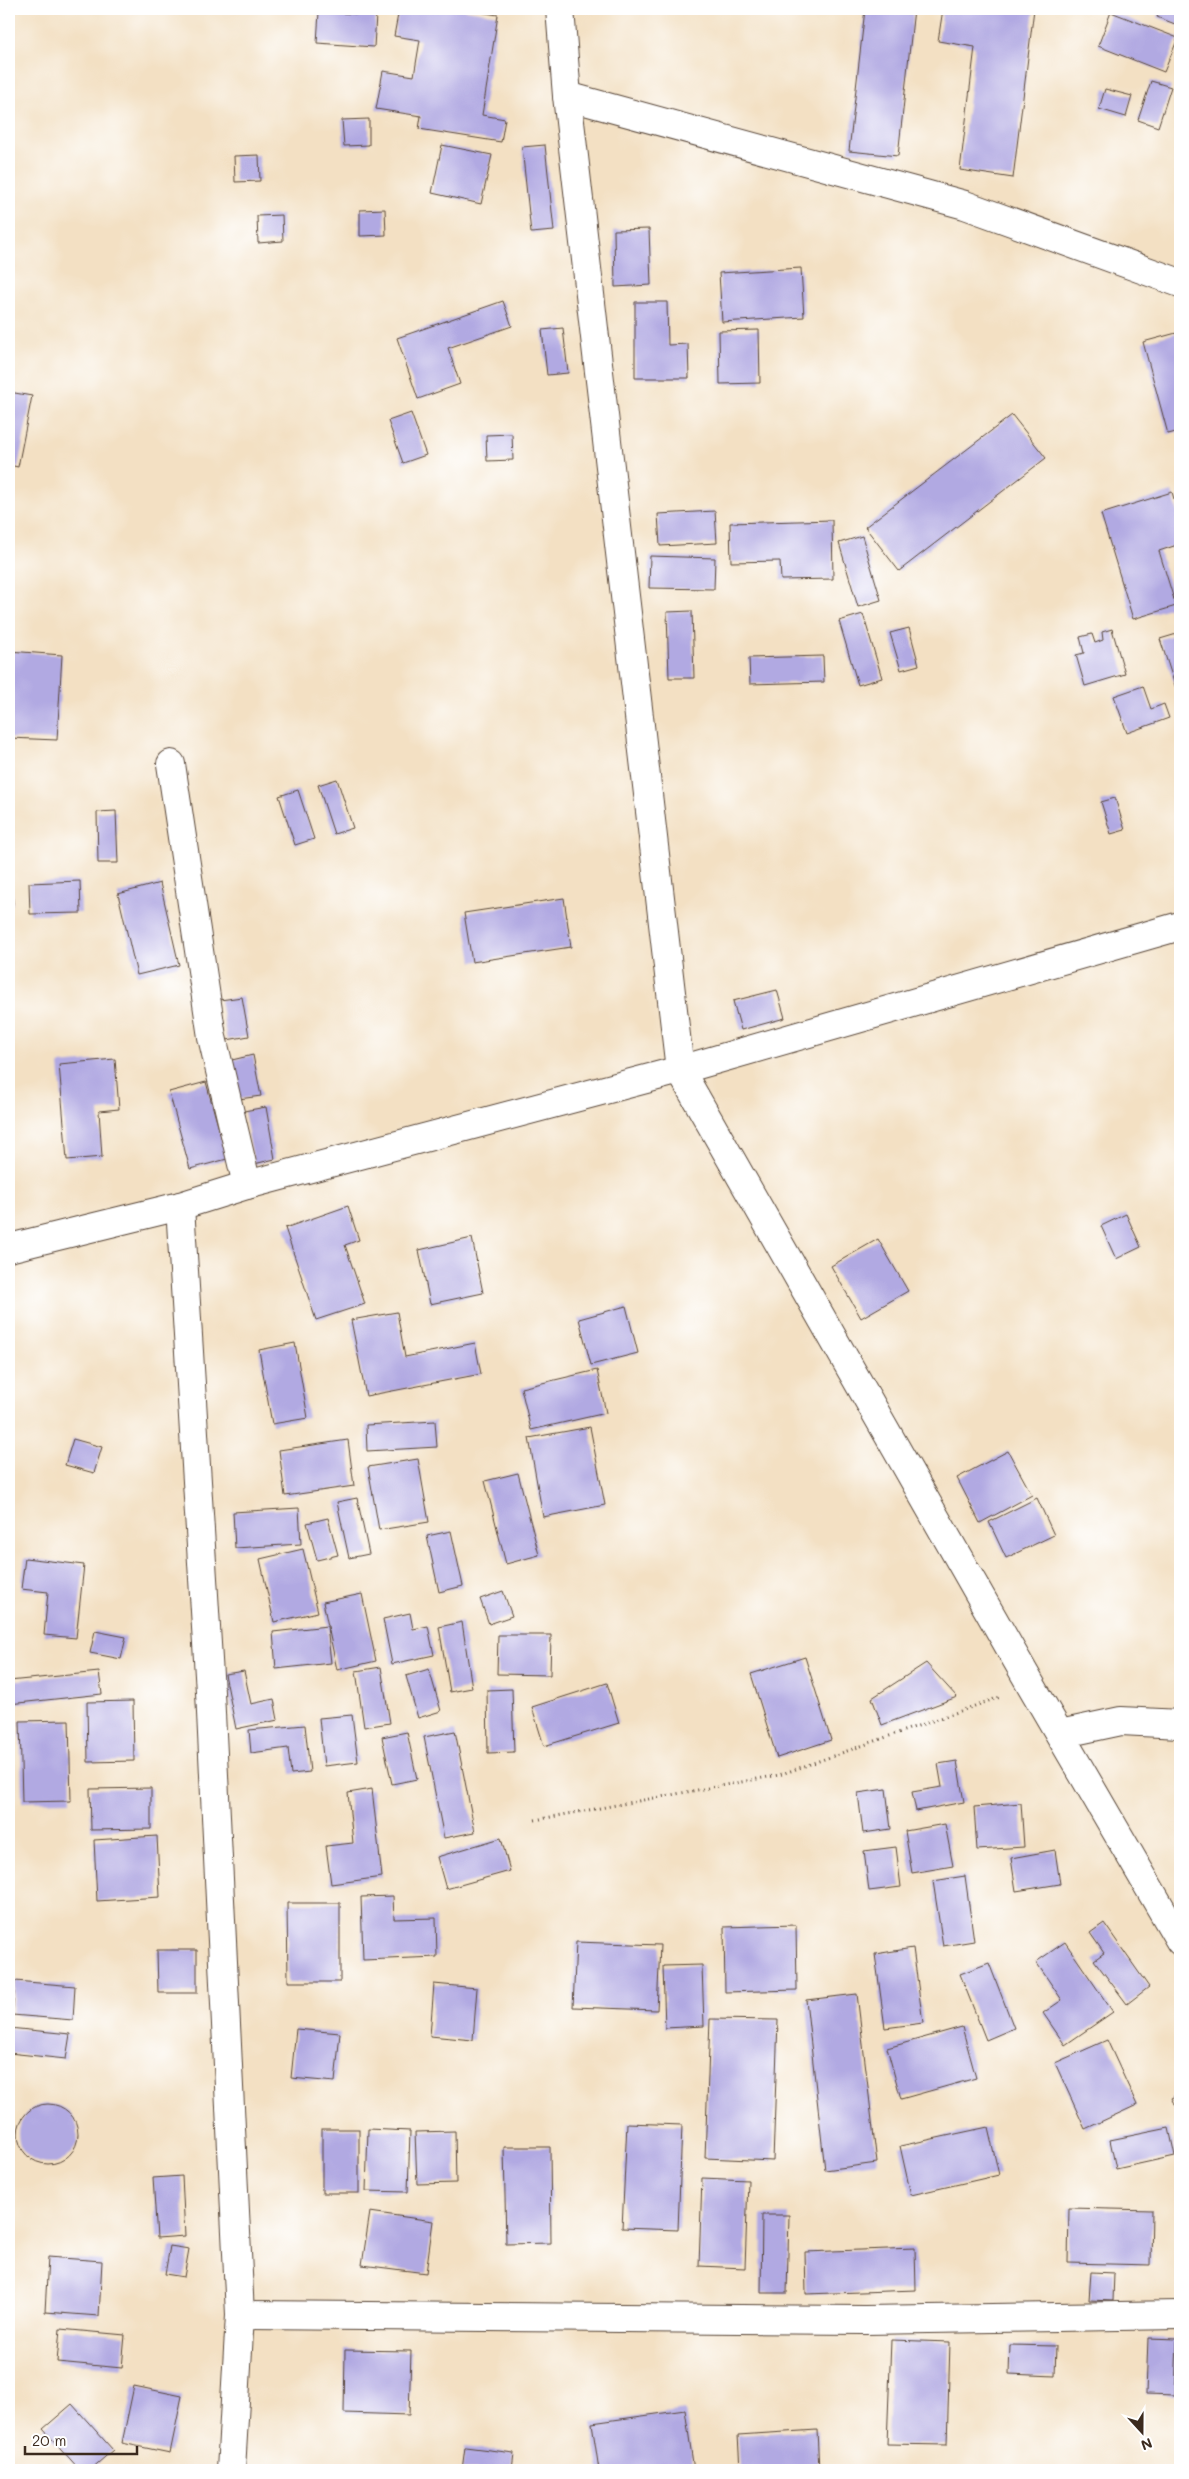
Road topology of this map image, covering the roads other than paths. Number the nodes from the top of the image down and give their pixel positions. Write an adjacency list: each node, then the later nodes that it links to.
1 (560, 9): 2 (street)
2 (567, 96): 3 (street); 6 (street)
3 (1180, 283)
4 (172, 764): 7 (street)
5 (1180, 926): 6 (street)
6 (680, 1070): 7 (street); 11 (street)
7 (247, 1185): 8 (street)
8 (180, 1206): 9 (street); 13 (street)
9 (9, 1248)
10 (1180, 1724): 11 (street)
11 (1060, 1734): 12 (street)
12 (1180, 1941)
13 (240, 2315): 14 (street); 15 (street)
14 (1180, 2315)
15 (230, 2470)

